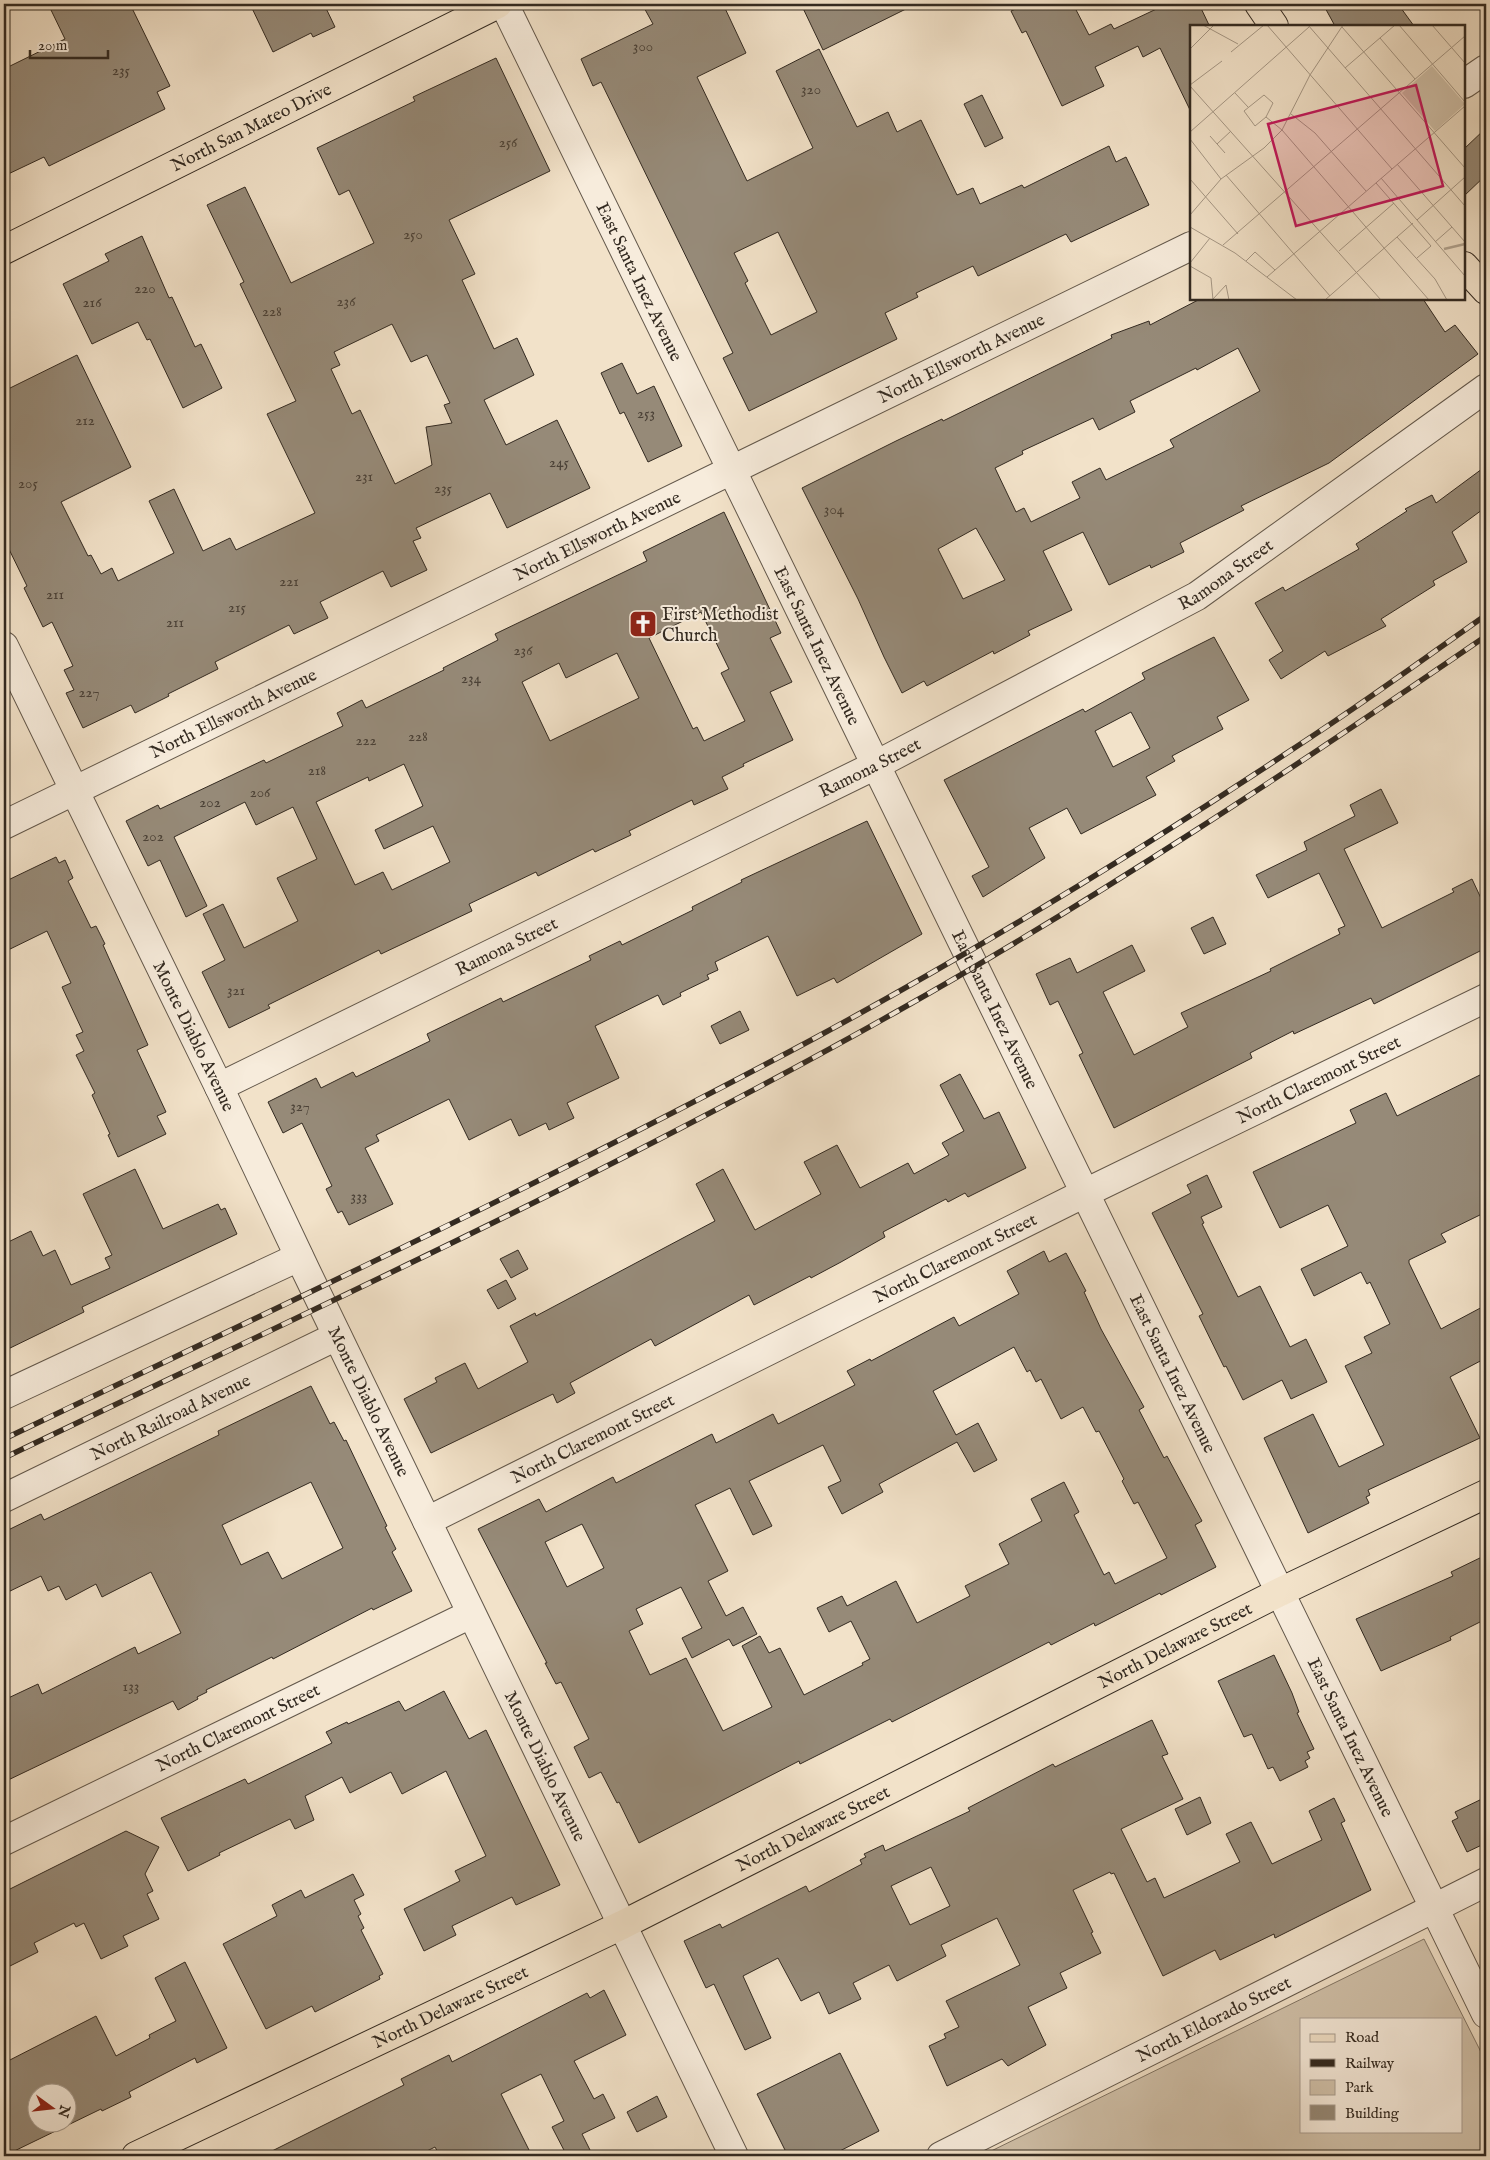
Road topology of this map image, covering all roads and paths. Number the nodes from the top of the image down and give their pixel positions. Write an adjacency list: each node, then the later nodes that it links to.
1 (498, 4): 8 (main road, North San Mateo Drive)
2 (504, 4): 12 (street, East Santa Inez Avenue)
3 (1259, 4): 4 (main road)
4 (1273, 25)
5 (1486, 69): 6 (street)
6 (1465, 83)
7 (1190, 246): 12 (street, North Ellsworth Avenue)
8 (4, 250)
9 (1465, 267): 10 (main road)
10 (1486, 290)
11 (1486, 388): 14 (street, Ramona Street)
12 (732, 470): 14 (street, East Santa Inez Avenue); 15 (street, North Ellsworth Avenue)
13 (4, 646): 15 (street, Monte Diablo Avenue)
14 (876, 766): 18 (street, Ramona Street); 19 (street, East Santa Inez Avenue)
15 (74, 791): 16 (street, North Ellsworth Avenue); 18 (street, Monte Diablo Avenue)
16 (4, 825)
17 (1486, 998): 19 (street, North Claremont Street)
18 (219, 1087): 20 (street, Monte Diablo Avenue)
19 (1085, 1193): 25 (street, North Claremont Street); 26 (street, East Santa Inez Avenue)
20 (299, 1257): 21 (street, Monte Diablo Avenue); 22 (street)
21 (337, 1336): 24 (street, North Railroad Avenue); 25 (street, Monte Diablo Avenue)
22 (4, 1395)
23 (1486, 1494): 26 (main road, North Delaware Street)
24 (4, 1498)
25 (427, 1521): 27 (street, Monte Diablo Avenue)
26 (1280, 1592): 30 (street, East Santa Inez Avenue); 31 (main road, North Delaware Street)
27 (471, 1614): 28 (street, North Claremont Street); 31 (street, Monte Diablo Avenue)
28 (4, 1841)
29 (1486, 1882): 30 (street, North Eldorado Street)
30 (1434, 1908): 32 (street, East Santa Inez Avenue); 35 (street, North Eldorado Street)
31 (622, 1925): 33 (main road, North Delaware Street); 34 (street, Monte Diablo Avenue)
32 (1486, 2014)
33 (136, 2156)
34 (734, 2156)
35 (941, 2156)

